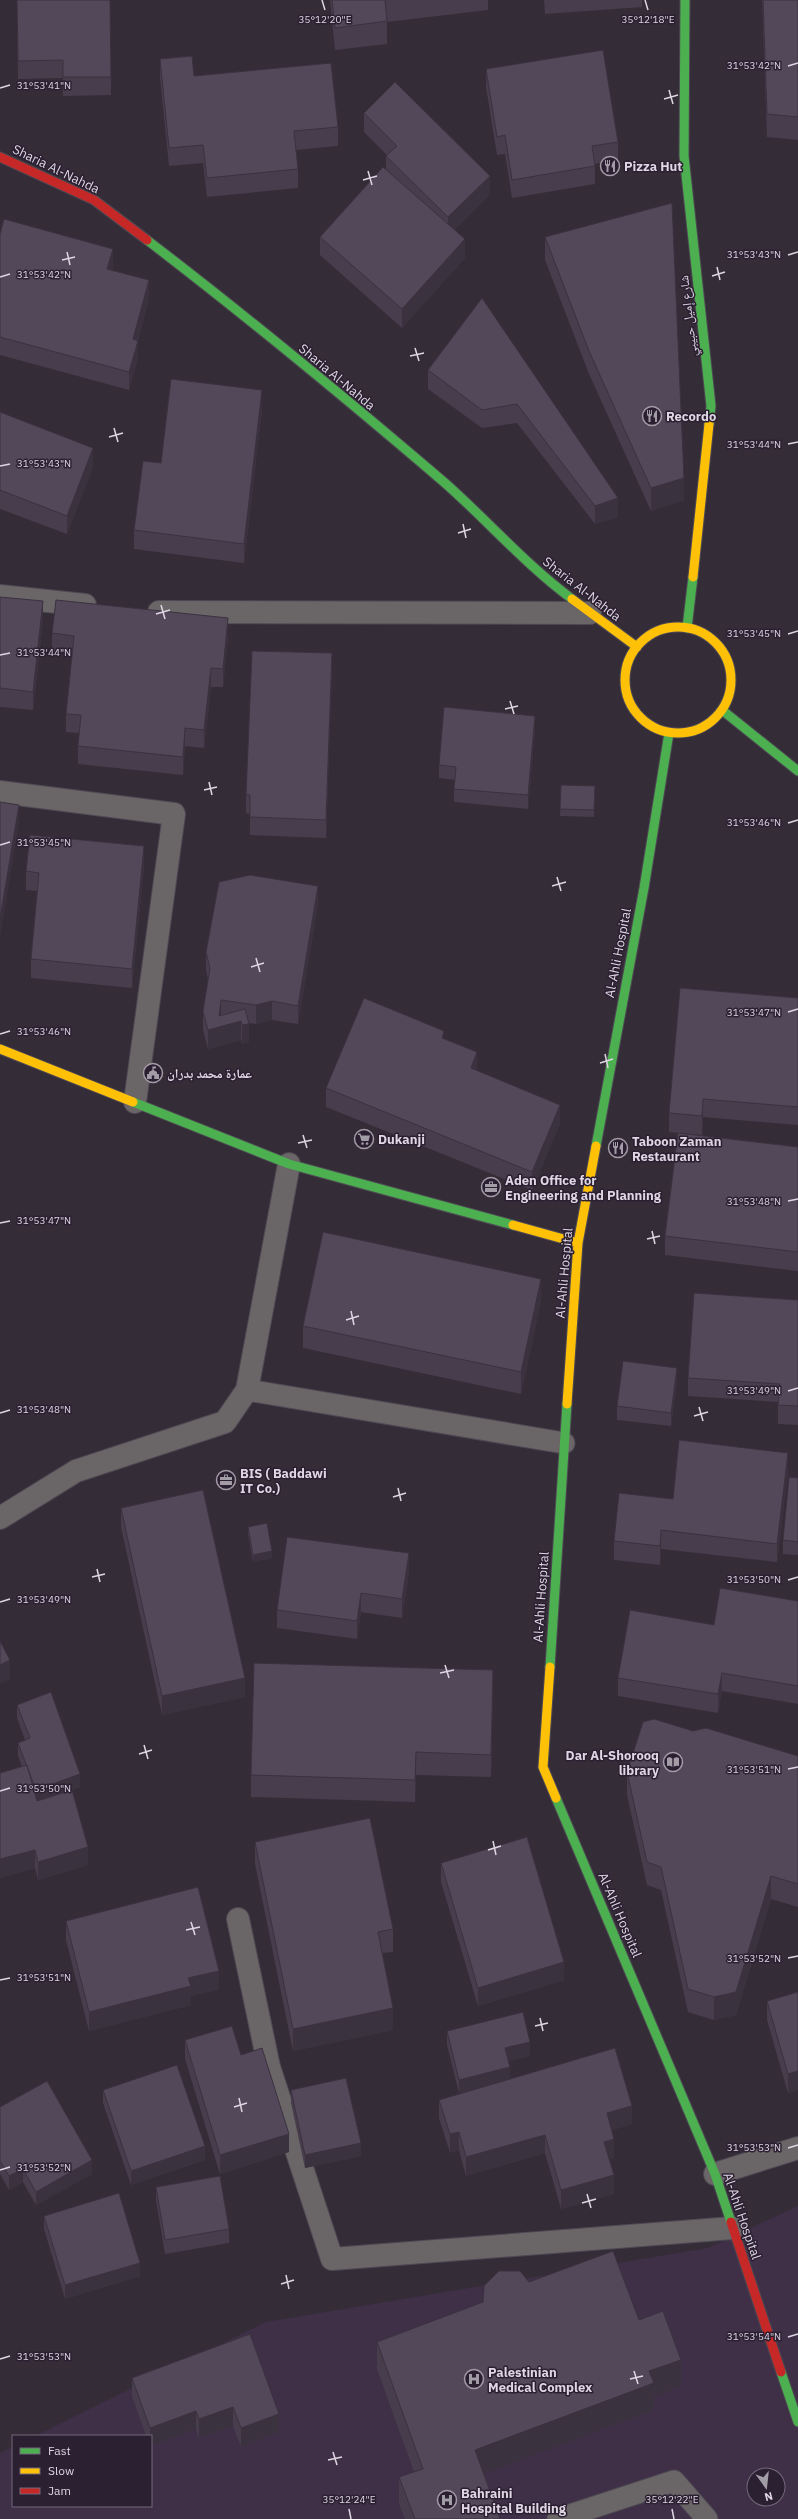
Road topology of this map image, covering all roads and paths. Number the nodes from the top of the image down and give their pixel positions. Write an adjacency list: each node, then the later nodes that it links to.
1 (685, 0): 7 (street, شارع إميل حبيبي)
2 (0, 157): 6 (street, Sharia Al-Nahda)
3 (0, 596): 4 (street)
4 (102, 606)
5 (142, 610): 6 (street)
6 (590, 613): 8 (street, Sharia Al-Nahda)
7 (687, 628): 8 (street); 9 (street)
8 (637, 647): 10 (street)
9 (722, 710): 10 (street); 11 (street)
10 (669, 733): 16 (street, Al-Ahli Hospital)
11 (798, 771)
12 (0, 792): 14 (street)
13 (0, 1049): 14 (street)
14 (135, 1102): 15 (street)
15 (290, 1164): 16 (street); 17 (street)
16 (578, 1243): 18 (street, Al-Ahli Hospital)
17 (247, 1390): 18 (lane); 19 (street)
18 (564, 1444): 22 (street, Al-Ahli Hospital)
19 (0, 1518)
20 (238, 1918): 23 (street)
21 (798, 2148): 22 (street)
22 (715, 2174): 23 (street, Al-Ahli Hospital)
23 (733, 2228): 24 (street, Al-Ahli Hospital)
24 (798, 2422)
25 (558, 2519): 26 (lane)
26 (707, 2519)

